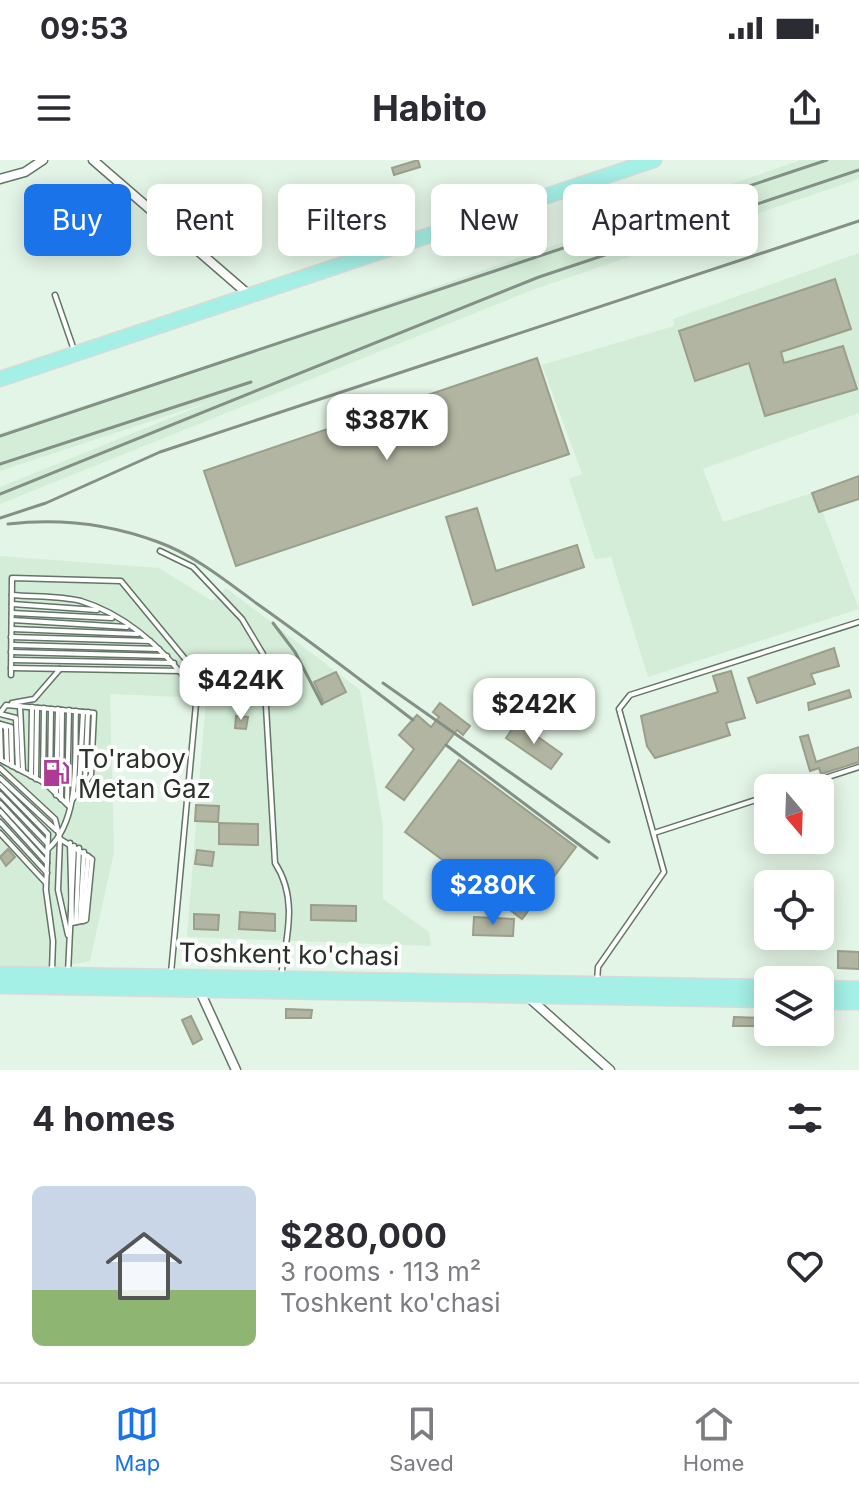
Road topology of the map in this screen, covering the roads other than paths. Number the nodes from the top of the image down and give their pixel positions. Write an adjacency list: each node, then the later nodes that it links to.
1 (43, 160): 5 (street)
2 (93, 160): 7 (street)
3 (654, 160): 4 (main road)
4 (610, 167): 7 (main road)
5 (0, 179)
6 (55, 295): 8 (lane)
7 (249, 295): 8 (main road)
8 (75, 354): 9 (main road)
9 (0, 379)
10 (160, 551): 76 (lane)
11 (12, 595): 12 (lane); 13 (lane); 33 (lane)
12 (12, 604): 13 (lane); 14 (lane)
13 (99, 610): 15 (lane)
14 (12, 613): 15 (lane); 16 (lane)
15 (114, 618): 18 (lane)
16 (12, 620): 18 (lane); 19 (lane)
17 (859, 622): 65 (lane)
18 (129, 627): 20 (lane)
19 (12, 629): 20 (lane); 21 (lane)
20 (140, 634): 22 (lane)
21 (11, 637): 22 (lane); 23 (lane)
22 (153, 642): 24 (lane)
23 (11, 645): 24 (lane); 25 (lane)
24 (161, 649): 26 (lane)
25 (11, 652): 26 (lane); 27 (lane)
26 (167, 656): 28 (lane)
27 (11, 660): 28 (lane); 29 (lane)
28 (174, 663): 31 (lane)
29 (11, 668): 30 (lane); 32 (lane)
30 (60, 669): 31 (lane); 34 (lane)
31 (180, 671): 33 (lane)
32 (11, 675)
33 (197, 693): 75 (lane)
34 (6, 705): 35 (lane); 41 (lane)
35 (20, 706): 36 (lane); 46 (lane)
36 (34, 707): 37 (lane); 49 (lane)
37 (44, 708): 38 (lane); 50 (lane)
38 (60, 710): 39 (lane); 52 (lane); 55 (lane); 56 (lane); 60 (lane)
39 (76, 711): 40 (lane); 57 (lane)
40 (86, 712): 53 (lane); 53 (lane)
41 (0, 714): 46 (lane)
42 (0, 724): 43 (lane); 43 (lane)
43 (10, 764): 46 (lane)
44 (859, 767): 47 (lane)
45 (0, 768): 63 (lane)
46 (20, 770): 49 (lane)
47 (834, 775)
48 (0, 778): 63 (lane)
49 (34, 778): 50 (lane)
50 (43, 783): 52 (lane)
51 (0, 785): 68 (lane)
52 (50, 788): 55 (lane)
53 (79, 791): 57 (lane)
54 (0, 794): 68 (lane)
55 (56, 795): 56 (lane)
56 (61, 799): 60 (lane)
57 (72, 800): 60 (lane)
58 (754, 801): 65 (lane)
59 (0, 803): 68 (lane)
60 (68, 806): 66 (lane)
61 (0, 811): 69 (lane)
62 (0, 822): 70 (lane)
63 (58, 831): 66 (lane)
64 (0, 833): 71 (lane)
65 (654, 833): 80 (lane)
66 (60, 839): 67 (lane); 68 (lane); 73 (lane)
67 (79, 849): 72 (lane); 72 (lane); 72 (lane)
68 (48, 850): 69 (lane)
69 (48, 863): 70 (lane)
70 (47, 874): 71 (lane)
71 (46, 883): 77 (lane)
72 (78, 922): 73 (lane)
73 (68, 935): 78 (lane)
74 (0, 974): 77 (main road, Toshkent ko'chasi)
75 (171, 975): 78 (main road, Toshkent ko'chasi); 79 (main road, Toshkent ko'chasi)
76 (281, 978): 79 (main road, Toshkent ko'chasi); 80 (main road, Toshkent ko'chasi)
77 (52, 980): 78 (main road, Toshkent ko'chasi); 81 (main road, Toshkent ko'chasi)
78 (68, 981): 79 (main road, Toshkent ko'chasi)
79 (197, 983): 85 (main road, Toshkent ko'chasi); 89 (street)
80 (597, 984): 82 (main road, Toshkent ko'chasi)
81 (0, 986)
82 (754, 987)
83 (834, 988): 84 (main road)
84 (859, 989)
85 (526, 995): 86 (main road, Toshkent ko'chasi); 90 (street)
86 (754, 1000)
87 (834, 1002): 88 (main road)
88 (859, 1002)
89 (236, 1070)
90 (610, 1070)

